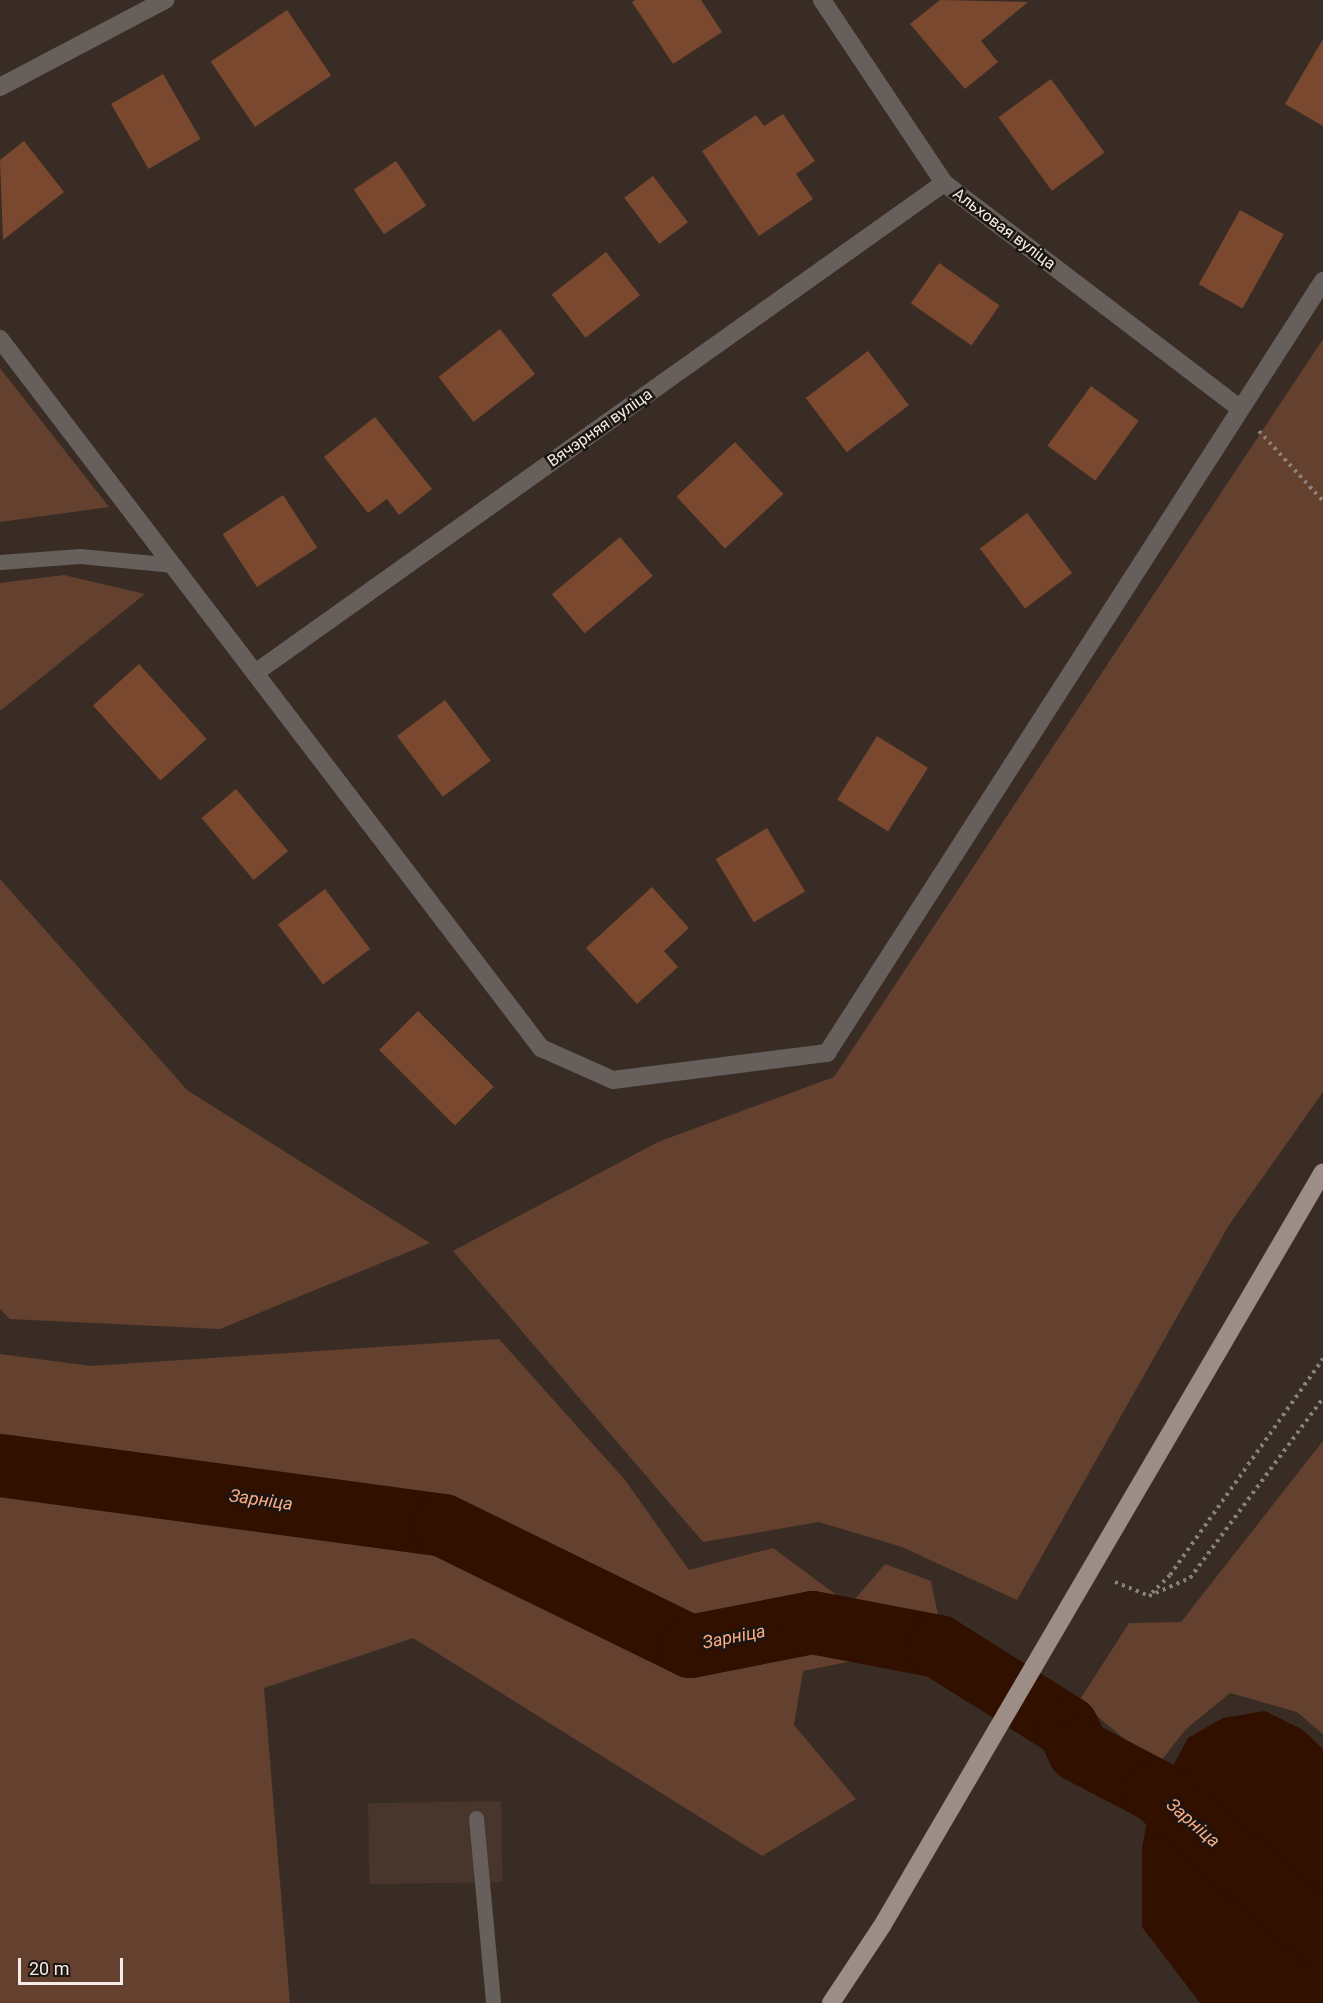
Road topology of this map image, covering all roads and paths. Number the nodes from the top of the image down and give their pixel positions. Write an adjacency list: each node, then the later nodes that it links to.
1 (165, 0): 3 (street)
2 (822, 0): 4 (street, Альховая вуліца)
3 (0, 87)
4 (944, 183): 7 (street, Альховая вуліца); 11 (street, Вячэрняя вуліца)
5 (1323, 281): 7 (street)
6 (0, 339): 10 (street)
7 (1239, 408): 8 (path); 11 (street)
8 (1323, 501)
9 (0, 562): 10 (lane)
10 (174, 565): 11 (street)
11 (255, 673)
12 (1323, 1172): 15 (main road)
13 (1323, 1359): 16 (path)
14 (1323, 1398): 16 (path)
15 (1089, 1571): 16 (path); 19 (main road)
16 (1149, 1596)
17 (476, 1818): 18 (lane)
18 (493, 2003)
19 (831, 2003)

